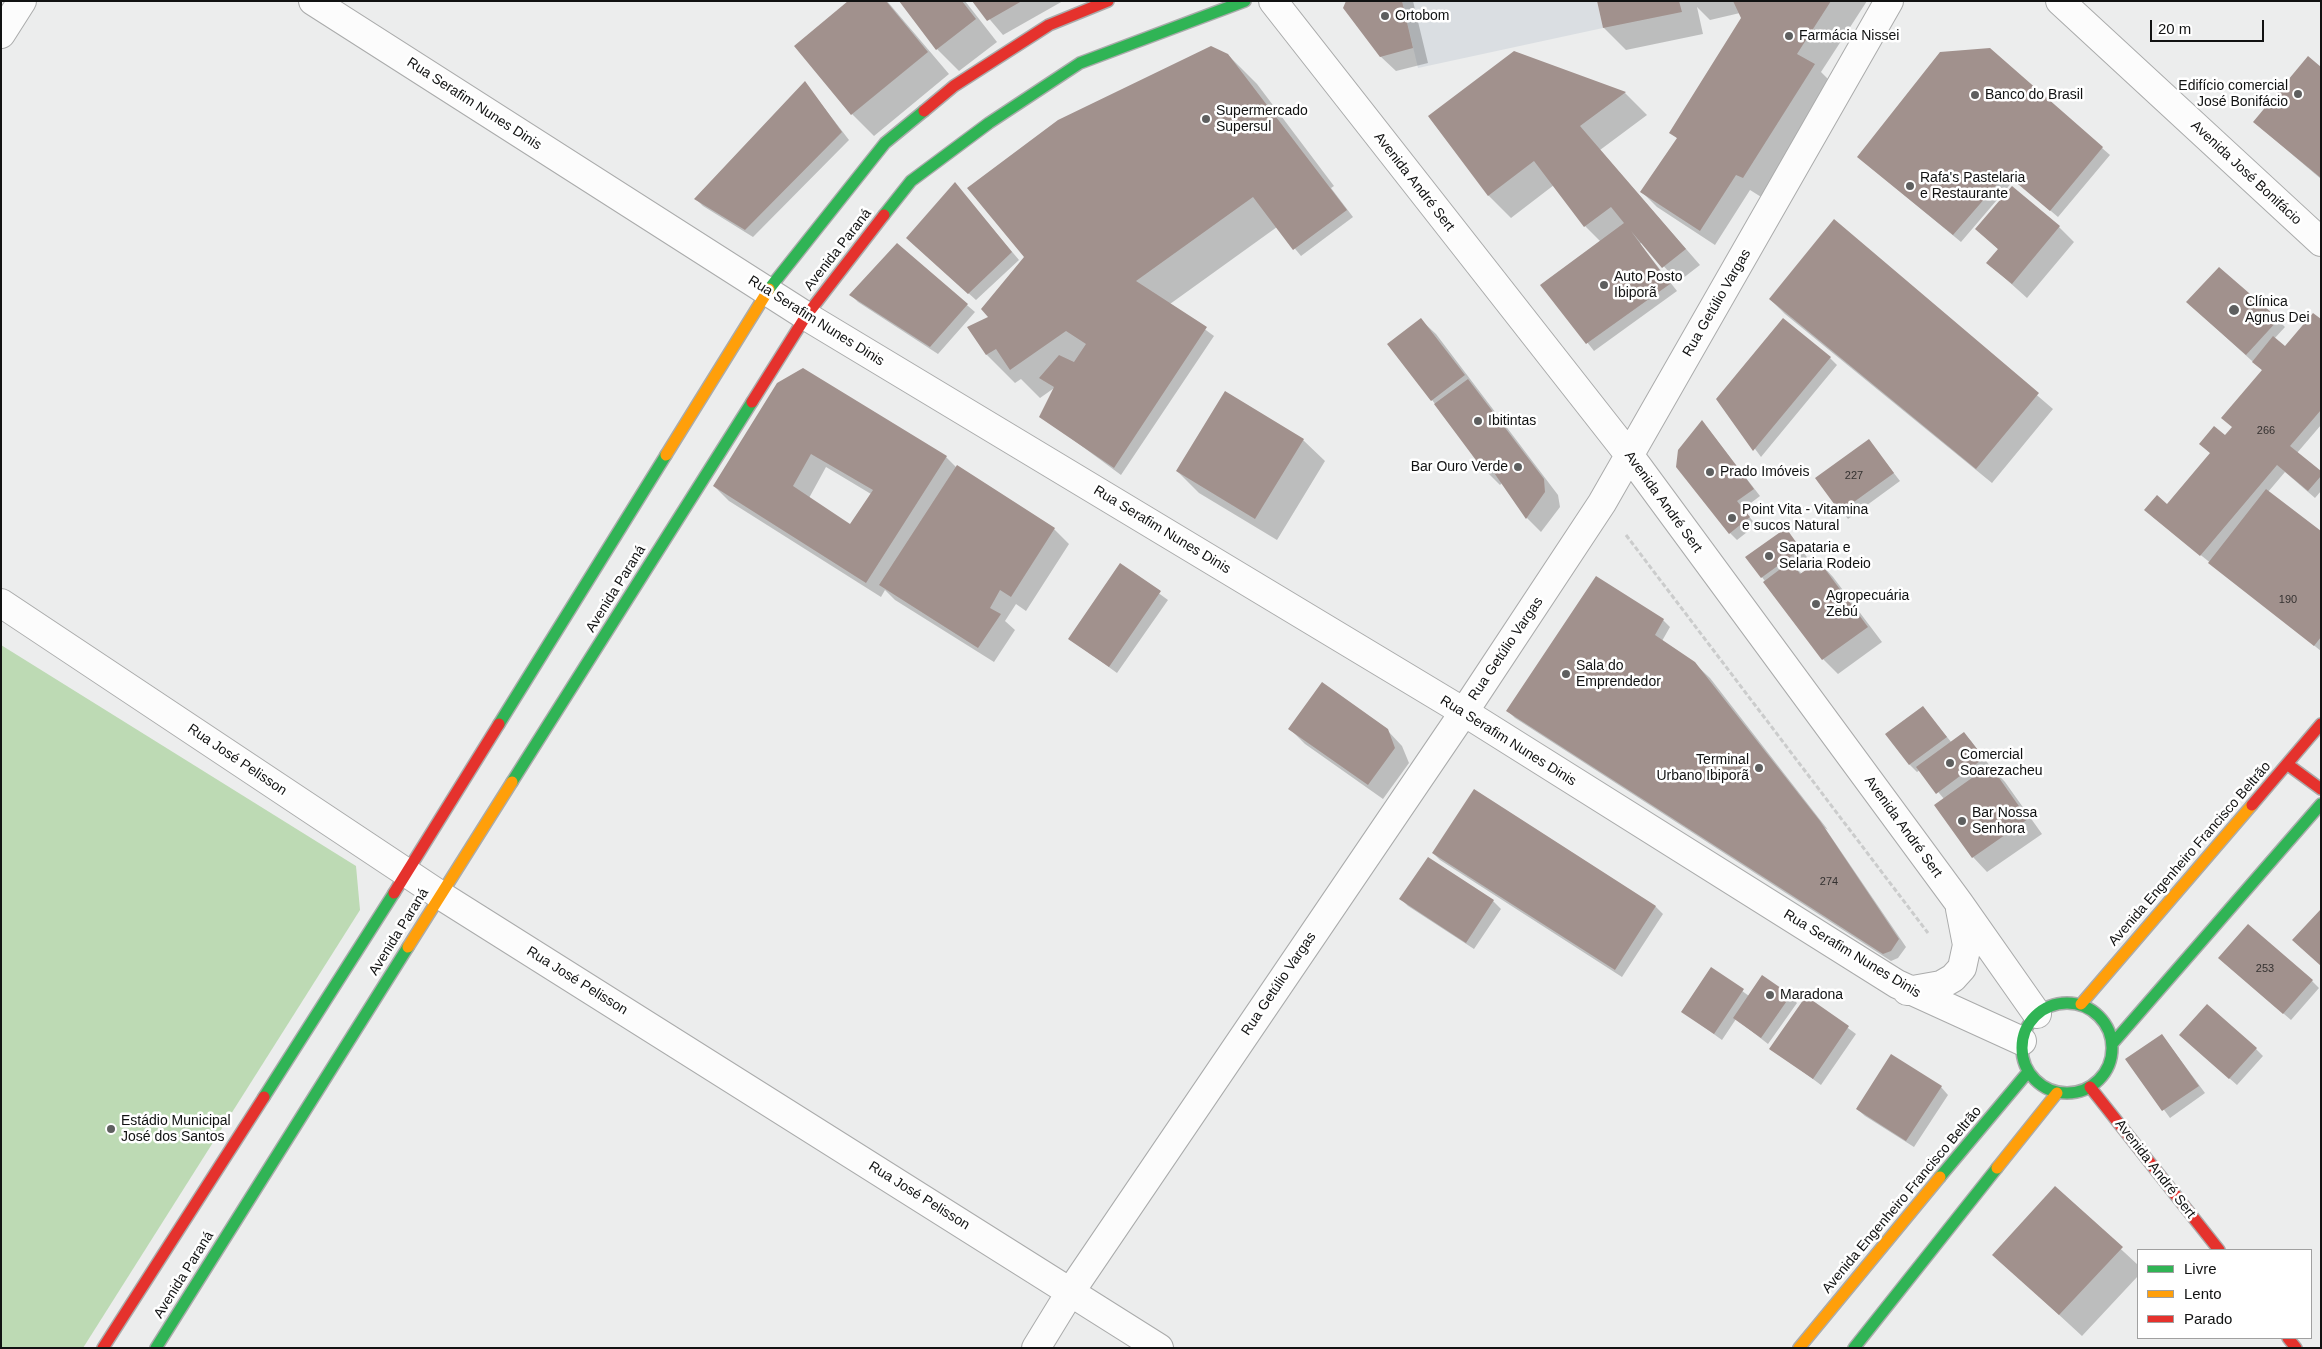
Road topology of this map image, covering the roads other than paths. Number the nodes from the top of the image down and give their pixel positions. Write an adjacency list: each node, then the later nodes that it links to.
1 (22, 1): 8 (street)
2 (313, 1): 10 (street, Rua Serafim Nunes Dinis)
3 (1108, 1): 10 (main road, Avenida Paraná)
4 (1245, 1): 11 (main road, Avenida Paraná)
5 (1273, 1): 12 (street, Avenida André Sert)
6 (1890, 1): 12 (street, Rua Getúlio Vargas)
7 (2060, 1): 9 (street, Avenida José Bonifácio)
8 (1, 34)
9 (2321, 242)
10 (767, 291): 11 (street, Rua Serafim Nunes Dinis); 19 (main road, Avenida Paraná)
11 (806, 316): 14 (street, Rua Serafim Nunes Dinis); 20 (main road, Avenida Paraná)
12 (1630, 456): 14 (street, Rua Getúlio Vargas); 21 (street, Avenida André Sert)
13 (1, 603): 19 (street, Rua José Pelisson)
14 (1464, 712): 22 (street, Rua Serafim Nunes Dinis); 31 (street, Rua Getúlio Vargas)
15 (2321, 724): 16 (main road, Avenida Engenheiro Francisco Beltrão)
16 (2287, 764): 17 (main road); 23 (main road, Avenida Engenheiro Francisco Beltrão)
17 (2321, 790)
18 (2321, 804): 26 (main road)
19 (407, 873): 20 (street, Rua José Pelisson); 33 (main road, Avenida Paraná)
20 (440, 895): 31 (street, Rua José Pelisson); 34 (main road, Avenida Paraná)
21 (1959, 903): 22 (street); 24 (street, Avenida André Sert)
22 (1908, 990): 25 (street, Rua Serafim Nunes Dinis)
23 (2081, 1004): 24 (main road); 26 (main road)
24 (2037, 1014): 25 (main road)
25 (2022, 1041): 27 (main road)
26 (2112, 1043): 28 (main road)
27 (2028, 1072): 29 (main road); 32 (main road, Avenida Engenheiro Francisco Beltrão)
28 (2090, 1087): 29 (main road); 30 (main road, Avenida André Sert)
29 (2057, 1093): 37 (main road)
30 (2218, 1249)
31 (1070, 1291): 35 (street, Rua Getúlio Vargas); 36 (street, Rua José Pelisson)
32 (1802, 1347)
33 (103, 1348)
34 (156, 1348)
35 (1036, 1348)
36 (1159, 1348)
37 (1854, 1348)

